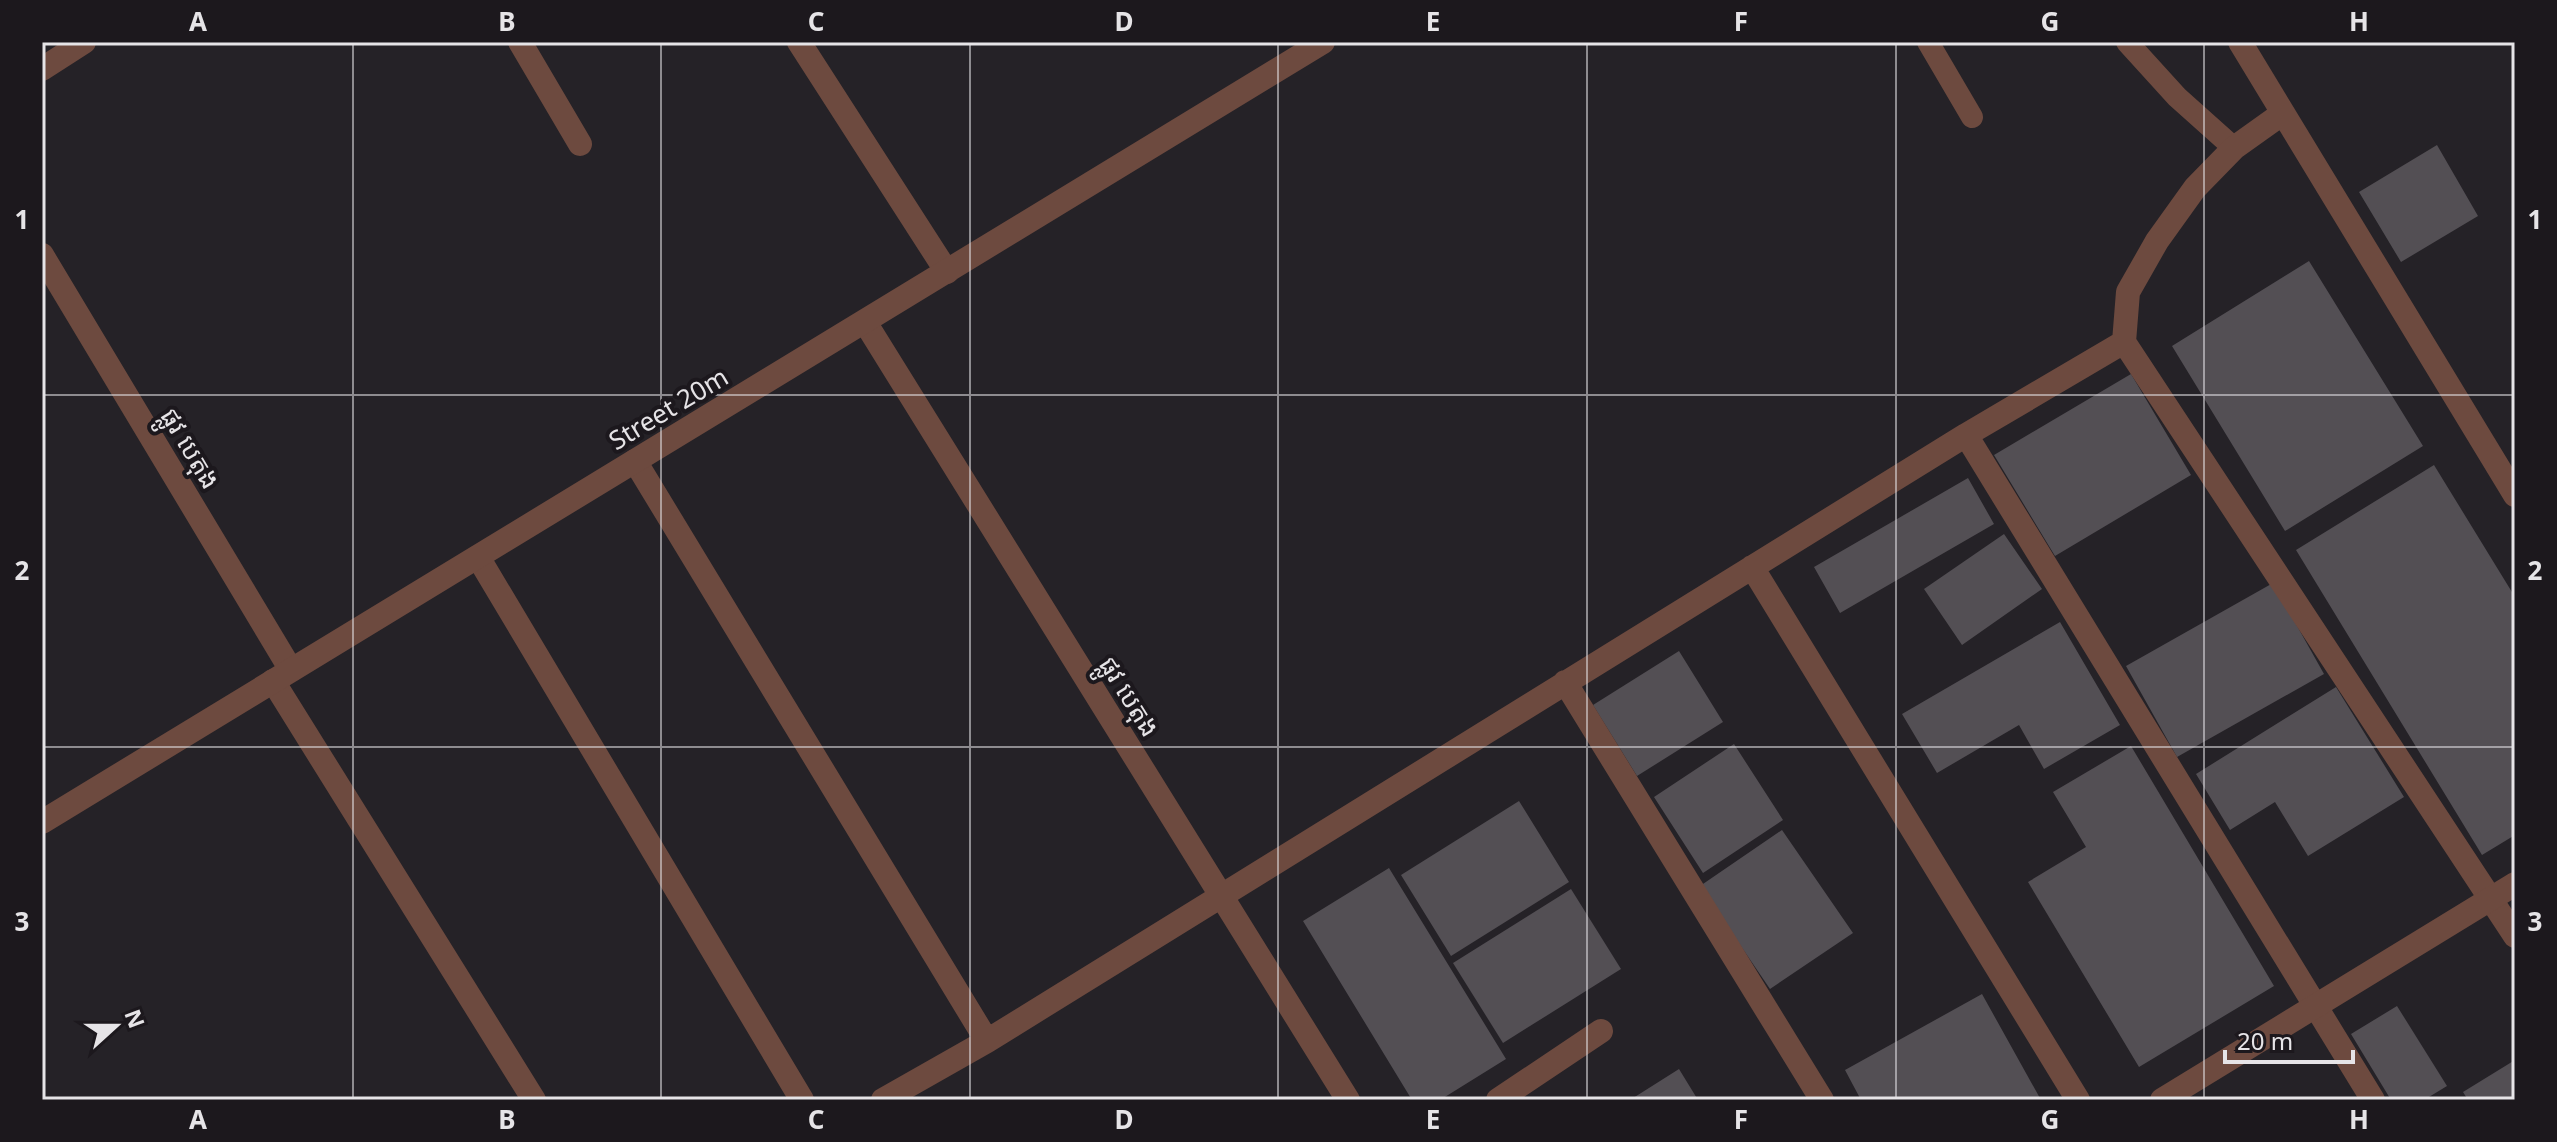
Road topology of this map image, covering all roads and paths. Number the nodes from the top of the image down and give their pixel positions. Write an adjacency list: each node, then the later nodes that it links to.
1 (84, 42): 9 (street)
2 (520, 42): 12 (street)
3 (799, 42): 15 (street)
4 (1323, 42): 8 (street, Street 20m)
5 (1928, 42): 11 (lane)
6 (2127, 42): 13 (lane)
7 (2240, 42): 10 (street)
8 (1297, 49): 15 (street, Street 20m)
9 (42, 69)
10 (2283, 113): 13 (street); 20 (street)
11 (1972, 117)
12 (580, 144)
13 (2234, 148): 17 (street)
14 (42, 255): 23 (street, ផ្លូវ បេតុង)
15 (947, 272): 16 (street, Street 20m)
16 (865, 322): 19 (street, Street 20m); 27 (street, ផ្លូវ បេតុង)
17 (2124, 342): 18 (street); 28 (street)
18 (1966, 435): 22 (street); 30 (street)
19 (635, 461): 21 (street, Street 20m); 32 (street)
20 (2515, 495)
21 (478, 557): 23 (street, Street 20m); 35 (street)
22 (1752, 567): 24 (street); 39 (street)
23 (282, 676): 25 (street, Street 20m); 34 (street, ផ្លូវ បេតុង)
24 (1565, 682): 27 (street); 38 (street)
25 (42, 822)
26 (2515, 884): 28 (street)
27 (1220, 895): 32 (street); 33 (street, ផ្លូវ បេតុង)
28 (2491, 898): 29 (street); 30 (street)
29 (2515, 936)
30 (2315, 1006): 40 (street); 41 (street)
31 (1601, 1031): 37 (street)
32 (987, 1041): 36 (street)
33 (1346, 1099)
34 (534, 1100)
35 (802, 1100)
36 (883, 1100)
37 (1498, 1100)
38 (1822, 1100)
39 (2078, 1100)
40 (2162, 1100)
41 (2373, 1100)

